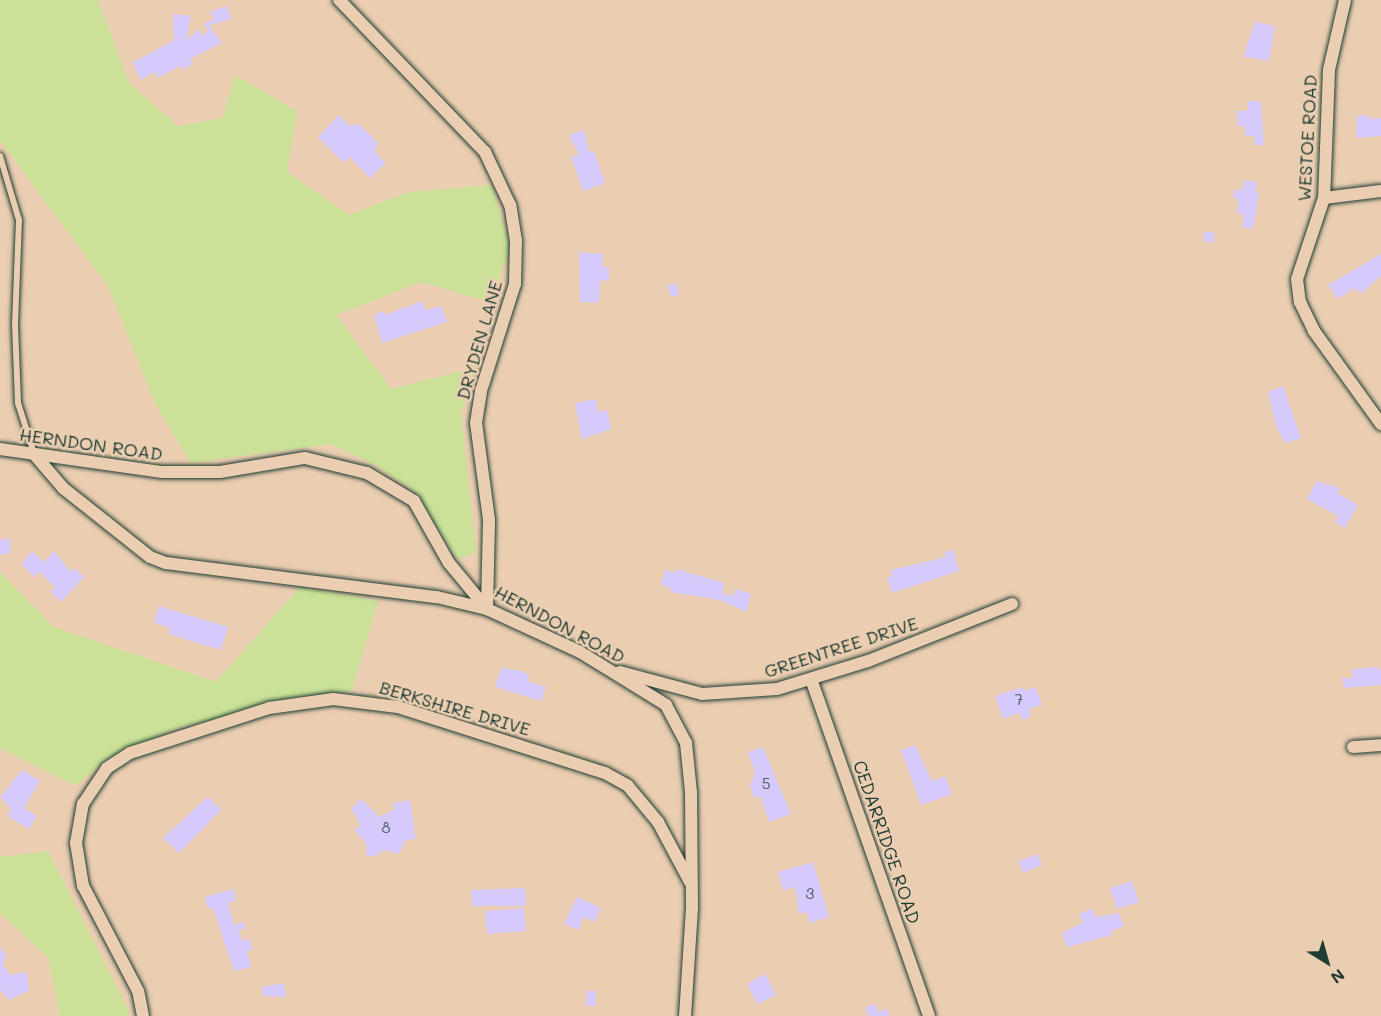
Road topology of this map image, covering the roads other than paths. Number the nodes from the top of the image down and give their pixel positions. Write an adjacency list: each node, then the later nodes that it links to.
1 (339, 0): 10 (street, DRYDEN LANE)
2 (1345, 0): 5 (street, WESTOE ROAD)
3 (0, 156): 8 (lane)
4 (1381, 191): 5 (street)
5 (1324, 198): 6 (street, WESTOE ROAD)
6 (1381, 424)
7 (0, 449): 8 (street, HERNDON ROAD)
8 (34, 454): 10 (street); 10 (street, HERNDON ROAD)
9 (1012, 604): 12 (street, GREENTREE DRIVE)
10 (487, 609): 11 (street, HERNDON ROAD)
11 (607, 669): 12 (street, GREENTREE DRIVE); 15 (street, HERNDON ROAD)
12 (811, 679): 18 (street, CEDARRIDGE ROAD)
13 (1381, 744): 14 (street)
14 (1353, 747)
15 (691, 885): 16 (street, BERKSHIRE DRIVE); 17 (street, HERNDON ROAD)
16 (143, 1016)
17 (685, 1016)
18 (929, 1016)

